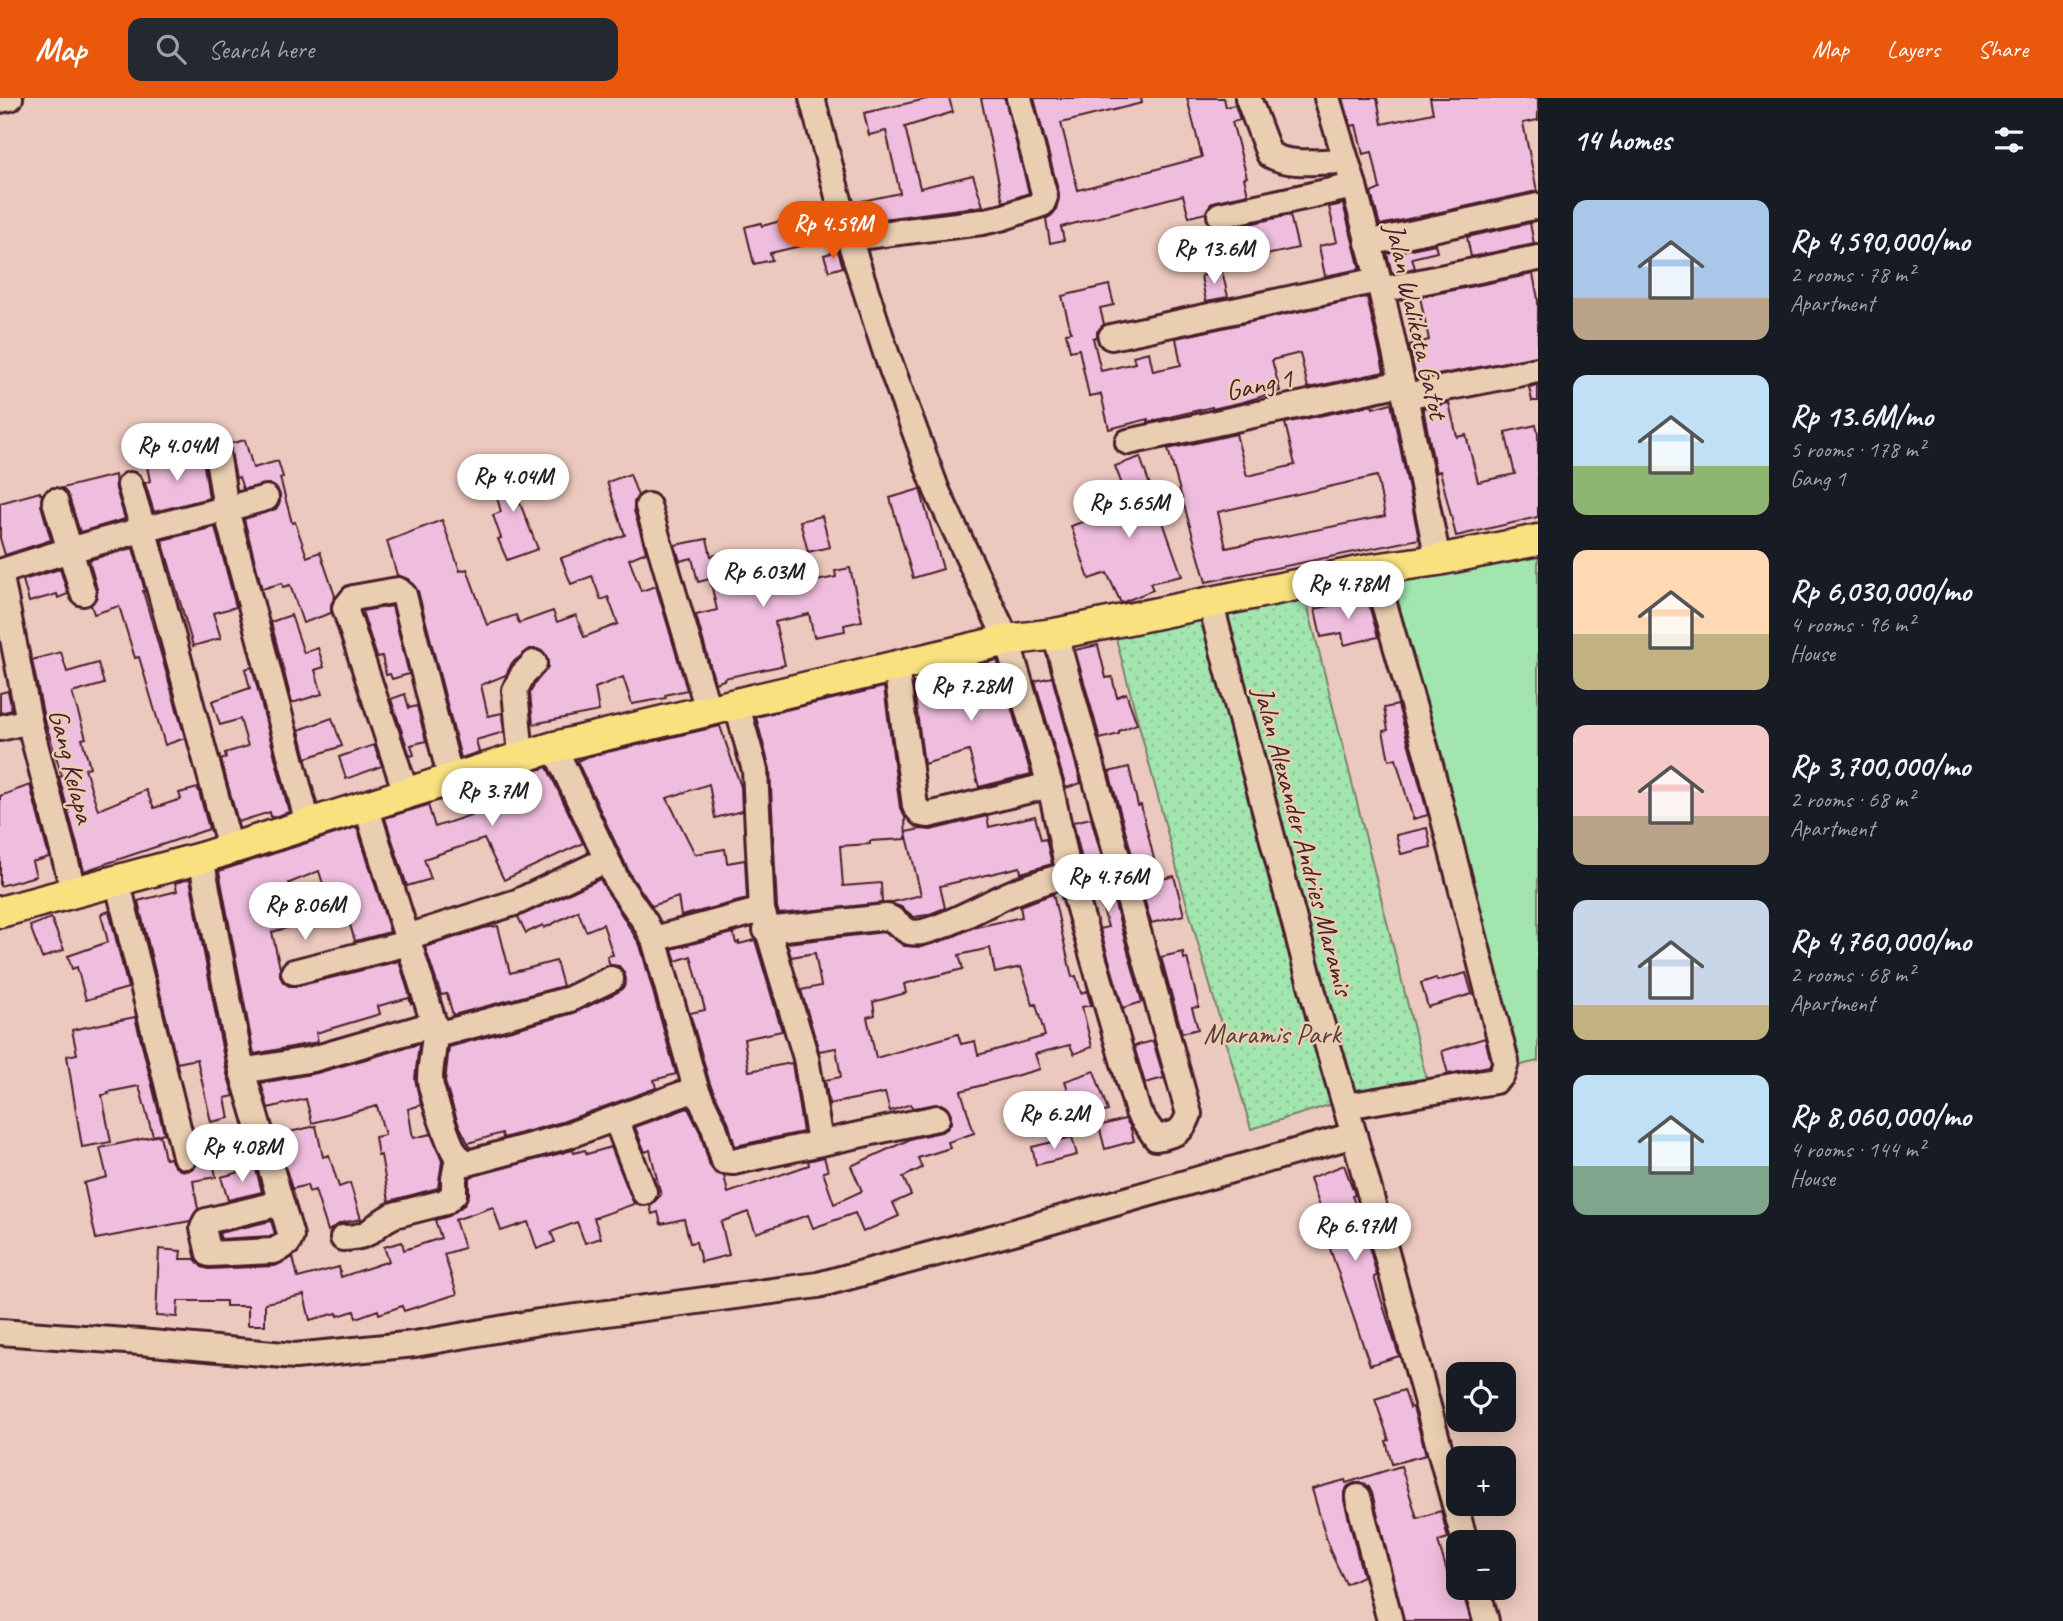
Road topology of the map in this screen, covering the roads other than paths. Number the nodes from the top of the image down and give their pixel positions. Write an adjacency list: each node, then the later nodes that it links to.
1 (10, 98): 6 (street)
2 (815, 98): 11 (street)
3 (1019, 98): 11 (street)
4 (1248, 98): 7 (street)
5 (1327, 98): 7 (street, Jalan Walikota Gatot)
6 (0, 100)
7 (1346, 160): 8 (street, Jalan Walikota Gatot)
8 (1354, 186): 10 (street); 12 (street, Jalan Walikota Gatot)
9 (1538, 206): 12 (street)
10 (1220, 215)
11 (849, 238): 34 (street)
12 (1368, 243): 14 (street, Jalan Walikota Gatot)
13 (1538, 258): 14 (street)
14 (1379, 285): 15 (street); 17 (street, Jalan Walikota Gatot)
15 (1111, 337)
16 (1538, 370): 17 (street, Gang 1)
17 (1404, 390): 18 (street, Gang 1); 28 (street, Jalan Walikota Gatot)
18 (1128, 442)
19 (217, 452): 24 (street)
20 (130, 485): 25 (street)
21 (266, 498): 24 (street)
22 (55, 501): 27 (street)
23 (648, 506): 38 (street)
24 (226, 509): 25 (street); 47 (street)
25 (143, 528): 27 (street); 48 (street)
26 (1538, 540): 28 (main road)
27 (68, 550): 30 (street); 31 (street)
28 (1438, 560): 29 (main road)
29 (1374, 569): 32 (main road); 63 (street)
30 (0, 572): 35 (street, Gang Kelapa)
31 (83, 593)
32 (1210, 601): 33 (main road); 63 (street, Jalan Alexander Andries Maramis)
33 (1055, 634): 34 (main road); 51 (street)
34 (1007, 640): 37 (main road); 44 (street)
35 (8, 654): 39 (street, Gang Kelapa)
36 (534, 663): 42 (street)
37 (896, 666): 38 (main road); 44 (street)
38 (722, 706): 41 (main road); 55 (street)
39 (29, 721): 40 (street); 53 (street, Gang Kelapa)
40 (0, 728)
41 (554, 747): 42 (main road); 50 (street)
42 (521, 757): 43 (main road)
43 (451, 780): 45 (main road); 45 (street)
44 (1050, 785): 51 (street)
45 (406, 793): 46 (main road)
46 (366, 806): 47 (main road); 57 (street)
47 (308, 824): 48 (main road)
48 (230, 848): 49 (main road)
49 (201, 858): 52 (main road); 61 (street)
50 (606, 860): 56 (street); 57 (street)
51 (1069, 874): 55 (street)
52 (117, 880): 53 (main road); 68 (street)
53 (74, 893): 54 (main road)
54 (0, 912)
55 (764, 920): 56 (street); 67 (street)
56 (654, 939): 62 (street)
57 (408, 940): 58 (street); 60 (street)
58 (294, 972)
59 (611, 979): 60 (street)
60 (435, 1030): 61 (street); 69 (street)
61 (242, 1071): 71 (street)
62 (695, 1089): 65 (street); 67 (street)
63 (1346, 1107): 66 (street, Jalan Alexander Andries Maramis)
64 (937, 1118): 67 (street)
65 (615, 1119): 69 (street); 70 (street)
66 (1354, 1135): 73 (street); 75 (street, Jalan Alexander Andries Maramis)
67 (820, 1142)
68 (185, 1156)
69 (458, 1157): 72 (street)
70 (644, 1192)
71 (281, 1203)
72 (343, 1238)
73 (0, 1332)
74 (1358, 1497): 77 (street)
75 (1462, 1530)
76 (1480, 1600): 78 (street)
77 (1390, 1621)
78 (1486, 1621)

